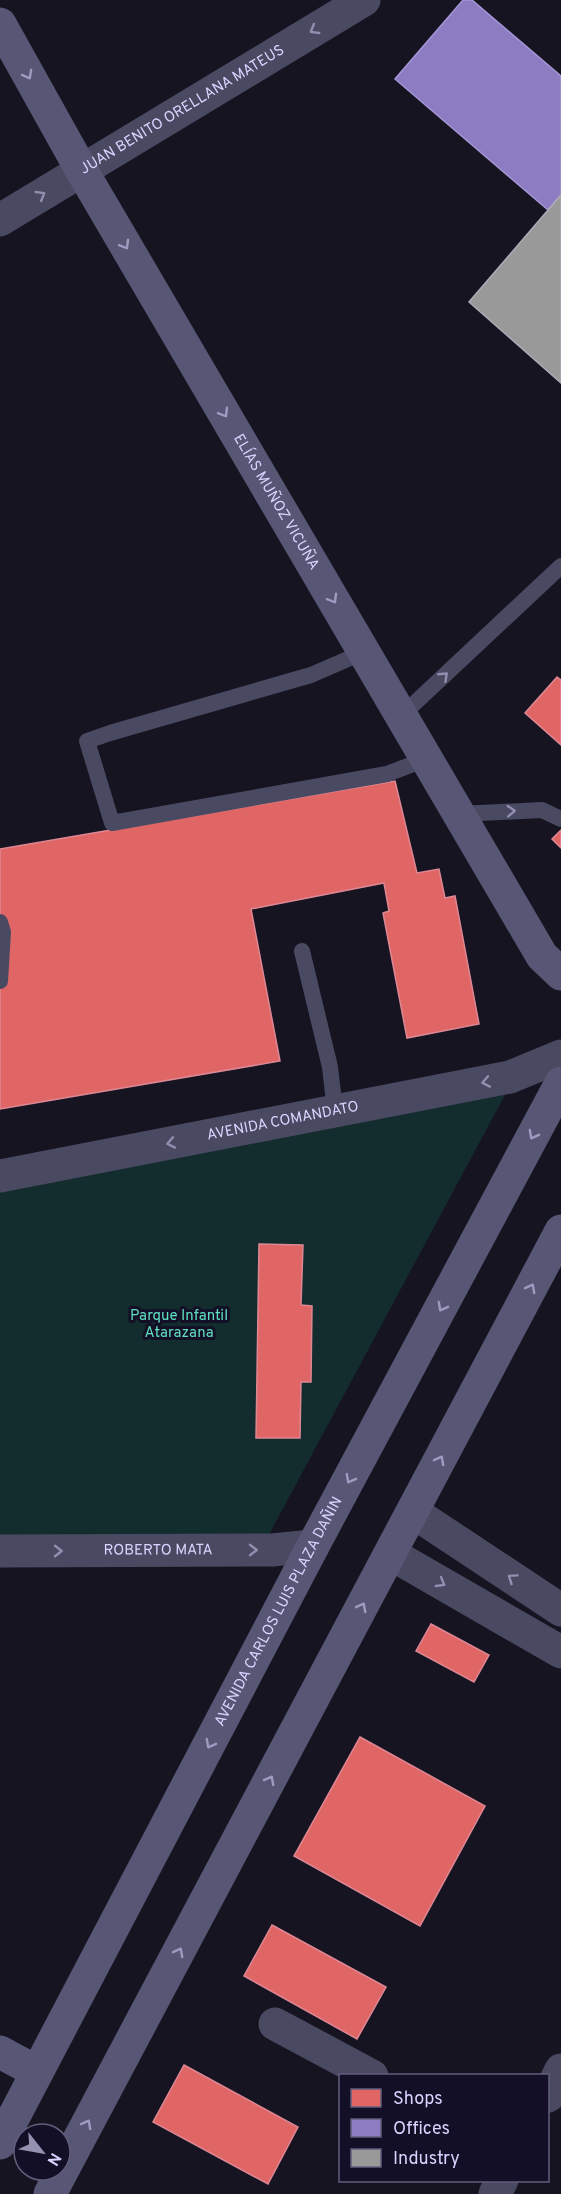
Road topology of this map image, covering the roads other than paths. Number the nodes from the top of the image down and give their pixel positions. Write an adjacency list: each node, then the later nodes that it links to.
1 (364, 0): 3 (street, JUAN BENITO ORELLANA MATEUS, one-way to 3)
2 (0, 24): 3 (main road, ELÍAS MUÑOZ VICUÑA, one-way to 3)
3 (82, 171): 4 (street, JUAN BENITO ORELLANA MATEUS, one-way to 3); 6 (main road, ELÍAS MUÑOZ VICUÑA, one-way to 6)
4 (0, 220)
5 (561, 566): 7 (lane, one-way to 5)
6 (364, 652): 7 (main road, ELÍAS MUÑOZ VICUÑA); 8 (lane)
7 (401, 716): 8 (main road, ELÍAS MUÑOZ VICUÑA)
8 (426, 759): 9 (main road, ELÍAS MUÑOZ VICUÑA)
9 (459, 814): 10 (lane, one-way to 10); 13 (main road, ELÍAS MUÑOZ VICUÑA)
10 (561, 819)
11 (0, 922): 14 (lane)
12 (302, 951): 17 (lane)
13 (561, 974)
14 (0, 981)
15 (561, 1056): 17 (street, AVENIDA COMANDATO, one-way to 17)
16 (561, 1083): 21 (main road, AVENIDA CARLOS LUIS PLAZA DAÑIN, one-way to 21)
17 (335, 1111): 18 (street, AVENIDA COMANDATO, one-way to 18)
18 (0, 1176)
19 (561, 1230): 20 (main road, one-way to 19)
20 (412, 1512): 23 (main road); 24 (street, one-way to 20)
21 (314, 1546): 22 (street, ROBERTO MATA, one-way to 21); 29 (main road, AVENIDA CARLOS LUIS PLAZA DAÑIN, one-way to 29)
22 (0, 1551)
23 (391, 1554): 25 (street, one-way to 25); 33 (main road, one-way to 23)
24 (561, 1610)
25 (561, 1652)
26 (275, 2024): 30 (street)
27 (0, 2052): 29 (main road)
28 (561, 2070): 31 (street)
29 (37, 2072): 32 (main road, AVENIDA CARLOS LUIS PLAZA DAÑIN)
30 (368, 2074)
31 (549, 2094)
32 (3, 2129)
33 (50, 2194)

